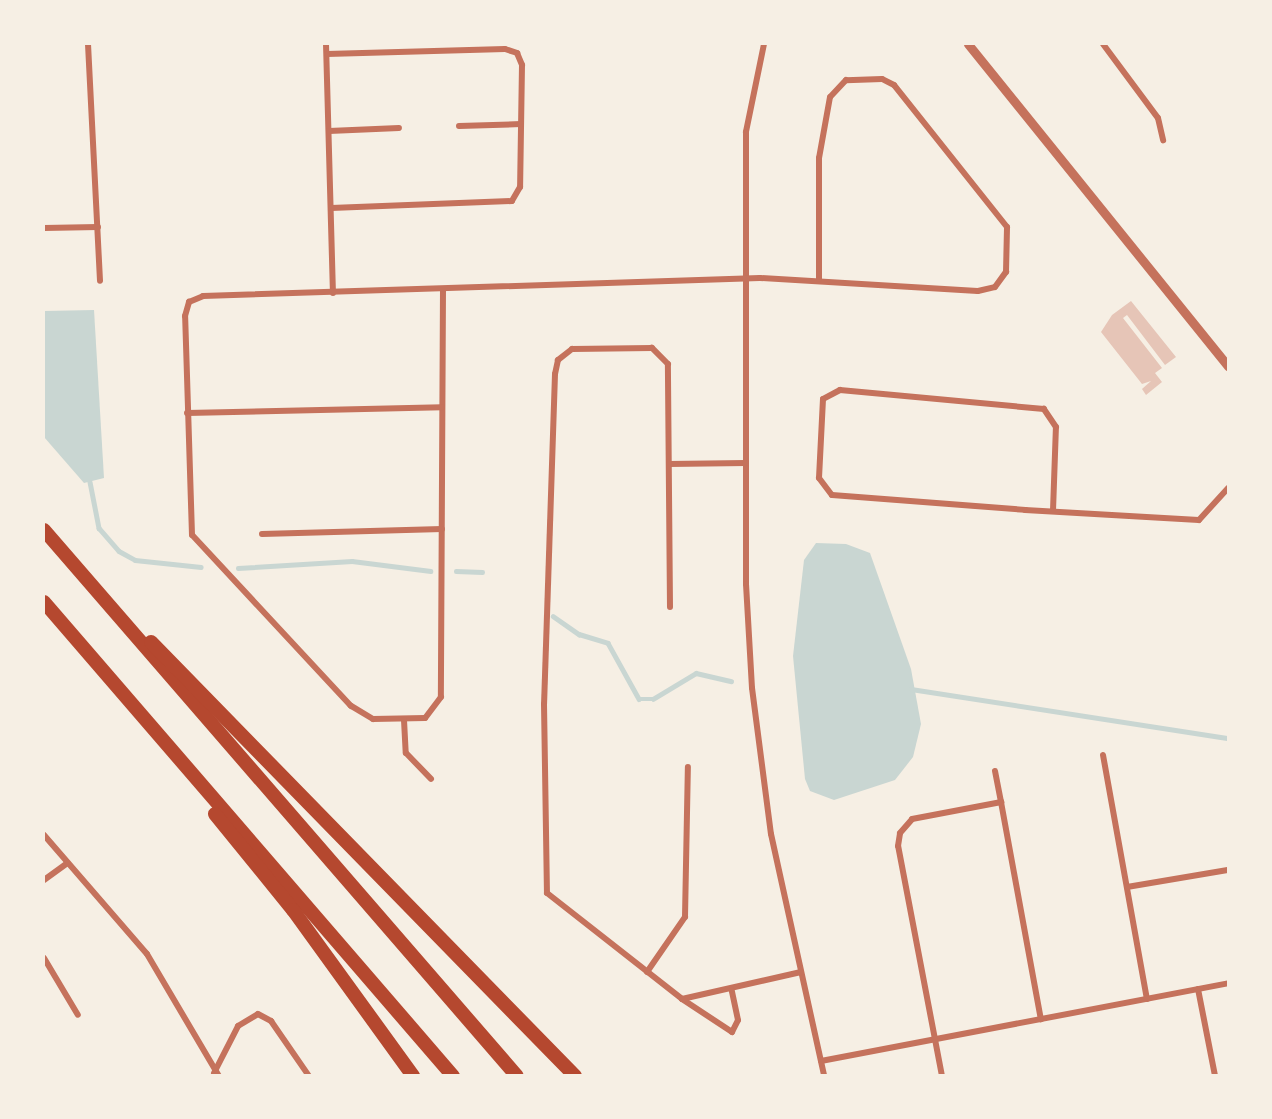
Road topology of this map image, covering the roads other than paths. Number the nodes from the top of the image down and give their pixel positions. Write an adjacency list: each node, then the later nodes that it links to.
1 (88, 44): 13 (street)
2 (326, 44): 6 (street)
3 (764, 44): 17 (street)
4 (968, 44): 20 (street)
5 (1103, 44): 11 (street)
6 (327, 54): 7 (street); 10 (street)
7 (521, 124): 8 (street); 12 (street)
8 (459, 126)
9 (399, 128): 10 (street)
10 (329, 131): 12 (street)
11 (1163, 140)
12 (331, 208): 19 (street)
13 (98, 227): 14 (street); 16 (street)
14 (44, 228)
15 (819, 279): 15 (street); 17 (street)
16 (100, 281)
17 (746, 281): 18 (street); 23 (street)
18 (443, 289): 19 (street); 21 (street)
19 (333, 293): 22 (street)
20 (1228, 366)
21 (442, 407): 22 (street); 27 (street)
22 (187, 412): 34 (street)
23 (746, 463): 24 (street); 47 (street)
24 (669, 464): 32 (street); 46 (street)
25 (1228, 488): 26 (street)
26 (1053, 511): 26 (street)
27 (442, 529): 29 (street); 34 (street)
28 (44, 530): 30 (highway)
29 (262, 534)
30 (89, 582): 61 (highway); 62 (highway)
31 (44, 602): 33 (highway)
32 (670, 607)
33 (111, 680): 59 (highway); 60 (highway)
34 (404, 720): 38 (street)
35 (1103, 755): 44 (street)
36 (688, 767): 46 (street)
37 (995, 771): 39 (street)
38 (431, 779)
39 (1001, 802): 54 (street); 55 (street)
40 (44, 835): 41 (street)
41 (67, 863): 43 (street); 57 (street)
42 (1228, 870): 44 (street)
43 (44, 880)
44 (1127, 887): 52 (street)
45 (44, 958): 53 (street)
46 (647, 972): 51 (street)
47 (801, 972): 50 (street); 56 (street)
48 (1228, 983): 49 (street)
49 (1198, 989): 52 (street); 65 (street)
50 (732, 991): 51 (street); 51 (street)
51 (682, 999)
52 (1148, 999): 54 (street)
53 (78, 1015)
54 (1041, 1019): 55 (street)
55 (935, 1039): 56 (street); 64 (street)
56 (821, 1061): 63 (street)
57 (217, 1074): 58 (street)
58 (309, 1076)
59 (413, 1076)
60 (453, 1076)
61 (517, 1076)
62 (575, 1076)
63 (824, 1076)
64 (942, 1076)
65 (1215, 1076)

